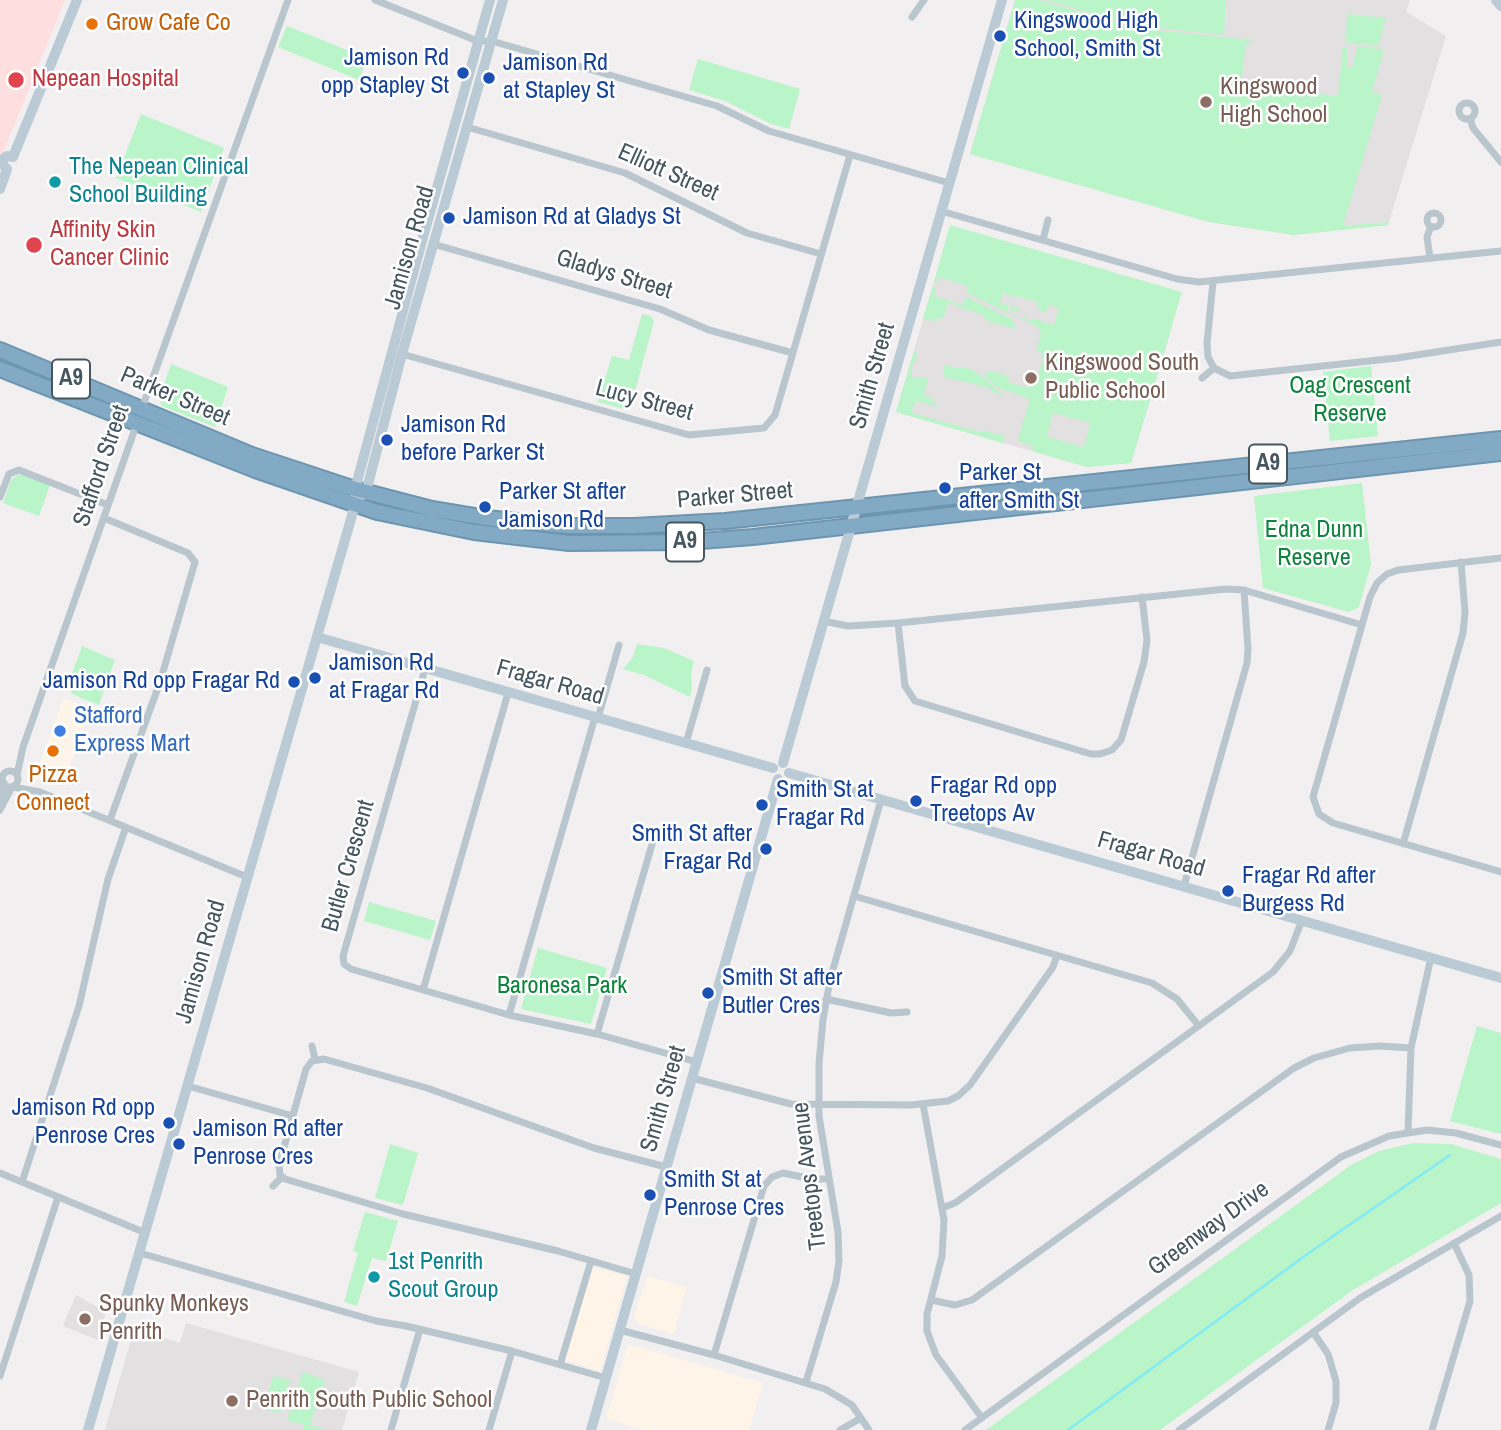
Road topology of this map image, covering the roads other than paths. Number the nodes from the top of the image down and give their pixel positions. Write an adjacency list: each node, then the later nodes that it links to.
1 (78, 0): 18 (street)
2 (288, 0): 35 (street, Stafford Street)
3 (375, 0): 11 (street)
4 (490, 0): 11 (street, Jamison Road)
5 (503, 0): 11 (street, Jamison Road)
6 (923, 0): 10 (street)
7 (1002, 0): 17 (street, Smith Street)
8 (1496, 0): 9 (street)
9 (1501, 6)
10 (912, 17)
11 (485, 41): 13 (street, Jamison Road); 14 (street, Jamison Road); 15 (street)
12 (1470, 118): 16 (street)
13 (454, 124): 14 (street, Elliott Street); 23 (street, Jamison Road)
14 (467, 128): 23 (street, Jamison Road); 25 (street, Elliott Street)
15 (850, 155): 17 (street); 25 (street, Lucy Street)
16 (1501, 162)
17 (949, 183): 19 (street, Smith Street)
18 (0, 189)
19 (941, 211): 22 (street); 43 (street, Smith Street)
20 (1048, 220): 22 (street)
21 (1430, 226): 26 (street)
22 (1043, 240): 27 (street)
23 (427, 242): 30 (street, Jamison Road); 31 (street, Gladys Street)
24 (1501, 251): 26 (street)
25 (821, 254): 31 (street, Lucy Street)
26 (1430, 258): 27 (street)
27 (1213, 282): 32 (street)
28 (1501, 342): 32 (street)
29 (0, 350): 35 (highway, Parker Street / A9)
30 (397, 352): 31 (street, Lucy Street); 39 (street, Jamison Road)
31 (793, 353)
32 (1214, 368): 34 (street)
33 (0, 369): 36 (highway, Parker Street / A9)
34 (1202, 378)
35 (142, 408): 36 (street, Stafford Street); 39 (highway, Parker Street / A9)
36 (137, 423): 41 (street, Stafford Street); 42 (highway, Parker Street / A9)
37 (1501, 439): 43 (highway, Parker Street / A9)
38 (1501, 453): 45 (highway, Parker Street / A9)
39 (360, 490): 42 (street, Jamison Road); 43 (highway, Parker Street / A9)
40 (0, 497): 41 (street)
41 (108, 505): 44 (street, Stafford Street)
42 (355, 505): 45 (highway, Parker Street / A9); 53 (street, Jamison Road)
43 (858, 508): 45 (street, Smith Street)
44 (104, 518): 60 (street, Stafford Street); 70 (street)
45 (851, 527): 50 (street, Smith Street)
46 (1501, 558): 47 (street)
47 (1461, 562): 52 (street); 73 (street)
48 (1244, 590): 49 (street); 52 (street); 77 (street)
49 (1142, 597): 51 (street); 51 (street)
50 (823, 621): 51 (street); 61 (street, Smith Street)
51 (898, 623)
52 (1362, 625): 73 (street)
53 (317, 637): 55 (street, Fragar Road); 76 (street, Jamison Road)
54 (619, 645): 58 (street)
55 (425, 669): 57 (street, Fragar Road); 83 (street, Butler Crescent)
56 (707, 670): 59 (street)
57 (508, 693): 58 (street, Fragar Road); 83 (street)
58 (597, 717): 59 (street, Fragar Road); 86 (street)
59 (685, 743): 61 (street, Fragar Road)
60 (23, 747): 62 (street, Stafford Street); 63 (street, Stafford Street)
61 (781, 770): 67 (street, Fragar Road); 92 (street, Smith Street)
62 (5, 772): 63 (street); 64 (street, Stafford Street)
63 (17, 775): 65 (street, Stafford Street); 66 (street)
64 (2, 782): 65 (street); 68 (street)
65 (12, 787): 66 (street); 69 (street)
66 (40, 792): 70 (street)
67 (881, 800): 77 (street, Fragar Road); 78 (street, Treetops Avenue)
68 (0, 801)
69 (0, 810)
70 (110, 820): 71 (street)
71 (126, 827): 76 (street); 104 (street)
72 (655, 834): 88 (street)
73 (1403, 844): 75 (street)
74 (1501, 862): 75 (street)
75 (1500, 872)
76 (247, 877): 94 (street, Jamison Road)
77 (1184, 886): 79 (street, Fragar Road)
78 (854, 897): 80 (street); 84 (street, Treetops Avenue)
79 (1303, 920): 81 (street, Fragar Road); 87 (street)
80 (1056, 955): 87 (street); 96 (street)
81 (1431, 957): 82 (street, Fragar Road); 90 (street)
82 (1501, 978)
83 (423, 990): 86 (street, Butler Crescent)
84 (826, 999): 85 (street); 95 (street, Treetops Avenue)
85 (907, 1012)
86 (509, 1015): 88 (street, Butler Crescent)
87 (1199, 1026): 107 (street)
88 (597, 1034): 92 (street, Butler Crescent)
89 (312, 1046): 91 (street)
90 (1411, 1048): 98 (street); 114 (street)
91 (314, 1059): 97 (street); 100 (street)
92 (697, 1062): 93 (street, Smith Street)
93 (692, 1078): 95 (street); 100 (street, Smith Street)
94 (188, 1086): 97 (street); 109 (street, Jamison Road)
95 (819, 1104): 96 (street); 103 (street, Treetops Avenue)
96 (923, 1104): 107 (street)
97 (293, 1116): 102 (street)
98 (1408, 1132): 99 (street, Greenway Drive); 125 (street, Greenway Drive)
99 (1501, 1145)
100 (666, 1167): 113 (street, Smith Street)
101 (0, 1173): 104 (street)
102 (282, 1177): 105 (street); 112 (street)
103 (828, 1179): 119 (street); 123 (street, Treetops Avenue)
104 (22, 1182): 106 (street)
105 (273, 1186)
106 (58, 1197): 109 (street); 121 (street)
107 (942, 1208): 114 (street)
108 (1501, 1216): 110 (street)
109 (146, 1233): 111 (street, Jamison Road)
110 (1454, 1243): 117 (street); 135 (street)
111 (140, 1253): 115 (street); 126 (street, Jamison Road)
112 (590, 1261): 113 (street); 120 (street)
113 (636, 1274): 116 (street, Smith Street)
114 (931, 1300): 125 (street)
115 (420, 1329): 118 (street); 127 (street)
116 (620, 1330): 119 (street); 122 (street, Smith Street)
117 (1313, 1332): 133 (street); 134 (street)
118 (512, 1351): 120 (street); 128 (street)
119 (714, 1355): 123 (street)
120 (560, 1365): 122 (street)
121 (0, 1376)
122 (606, 1378): 129 (street, Smith Street)
123 (806, 1382): 124 (street)
124 (861, 1418): 130 (street); 131 (street)
125 (982, 1418): 132 (street, Greenway Drive)
126 (88, 1430)
127 (391, 1430)
128 (489, 1430)
129 (591, 1430)
130 (840, 1430)
131 (869, 1430)
132 (965, 1430)
133 (1179, 1430)
134 (1328, 1430)
135 (1432, 1430)

